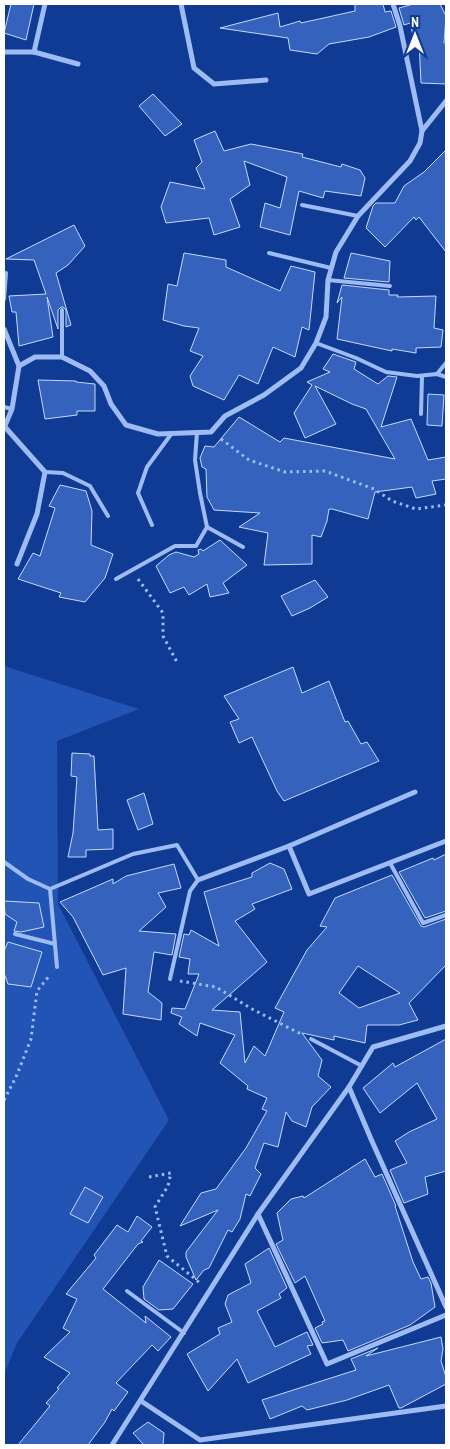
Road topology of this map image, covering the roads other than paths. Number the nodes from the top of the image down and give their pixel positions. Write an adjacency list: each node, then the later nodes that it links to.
1 (45, 4): 5 (street)
2 (181, 4): 7 (street)
3 (393, 4): 9 (street)
4 (4, 52): 5 (street)
5 (34, 52): 6 (street)
6 (78, 64)
7 (266, 80)
8 (446, 102): 9 (street)
9 (422, 131): 11 (street)
10 (302, 205): 11 (lane)
11 (358, 216): 13 (street)
12 (269, 253): 13 (lane)
13 (331, 268): 15 (street)
14 (4, 273): 17 (lane)
15 (328, 280): 16 (lane); 20 (street)
16 (390, 286)
17 (4, 299)
18 (62, 310): 21 (lane)
19 (4, 329): 23 (street)
20 (316, 344): 25 (lane); 31 (street)
21 (62, 357): 23 (street); 32 (street)
22 (446, 363): 24 (lane)
23 (19, 366): 28 (street)
24 (437, 374): 25 (lane); 26 (lane)
25 (422, 376): 29 (lane)
26 (446, 377)
27 (4, 407): 28 (lane)
28 (12, 409): 30 (street)
29 (421, 414)
30 (4, 429): 33 (street)
31 (197, 432): 32 (street); 36 (lane)
32 (172, 433): 35 (lane)
33 (46, 472): 34 (lane); 38 (street)
34 (108, 516)
35 (152, 525)
36 (207, 527): 37 (lane); 39 (lane)
37 (243, 547)
38 (17, 564)
39 (116, 579)
40 (415, 792): 42 (street)
41 (446, 841): 44 (street)
42 (289, 846): 44 (street); 45 (street)
43 (4, 862): 46 (lane)
44 (390, 862): 47 (lane)
45 (198, 880): 46 (lane); 51 (lane)
46 (50, 889): 49 (lane)
47 (446, 915)
48 (14, 934): 49 (lane)
49 (55, 944): 50 (lane)
50 (57, 967)
51 (170, 979)
52 (446, 1026): 54 (street)
53 (311, 1039): 54 (lane)
54 (362, 1066): 55 (street)
55 (349, 1086): 56 (street); 58 (street)
56 (258, 1214): 59 (street); 60 (street)
57 (128, 1292): 60 (lane)
58 (446, 1307)
59 (446, 1315)
60 (184, 1333): 61 (street)
61 (141, 1401): 62 (street); 63 (street)
62 (446, 1406)
63 (112, 1445)

